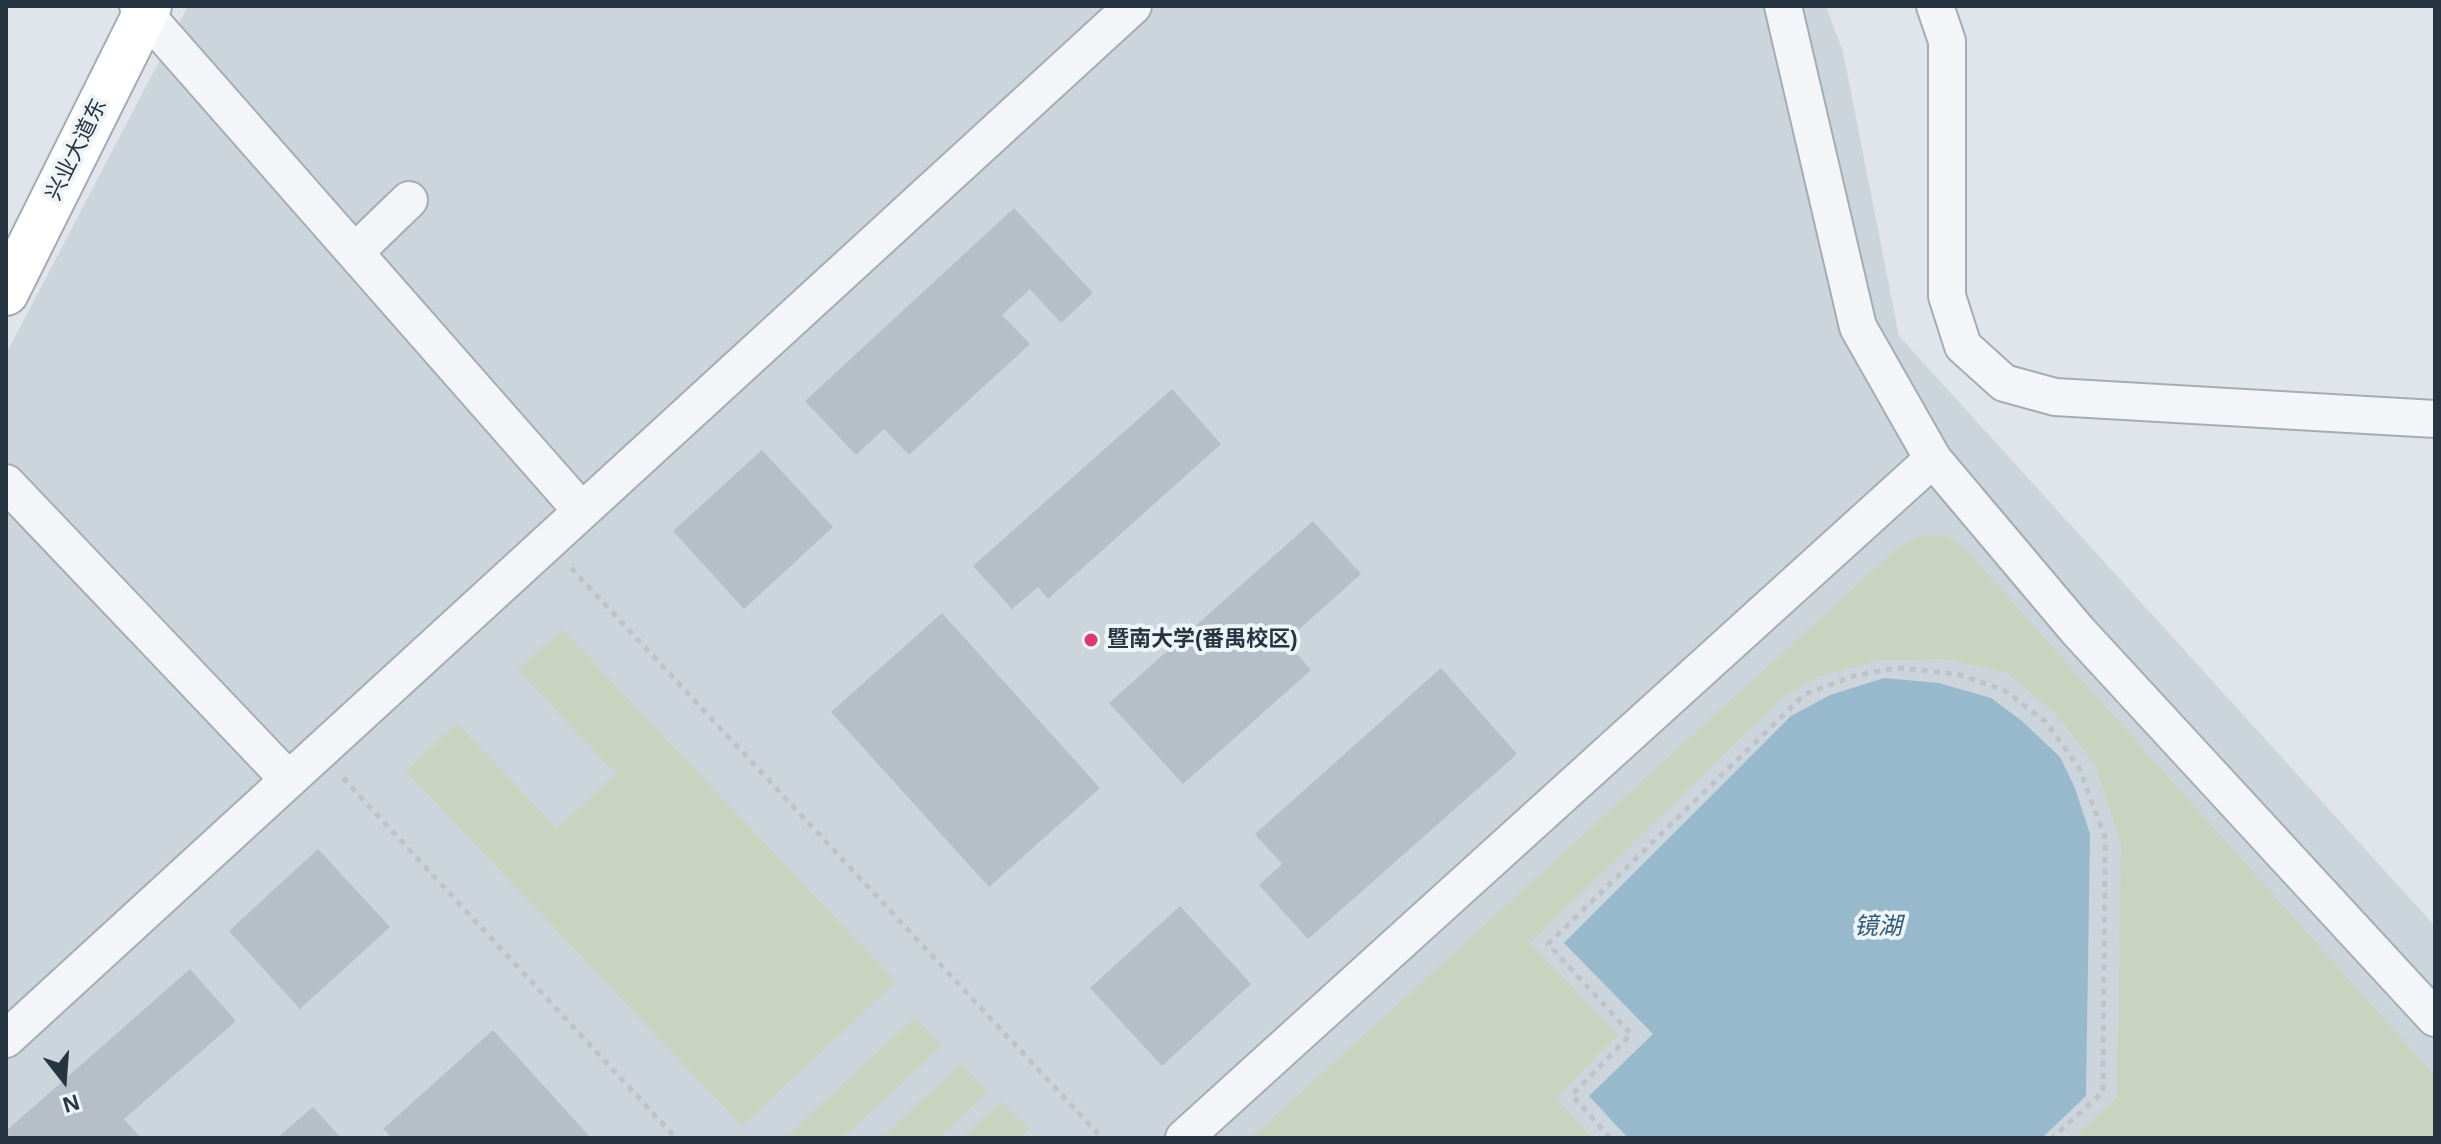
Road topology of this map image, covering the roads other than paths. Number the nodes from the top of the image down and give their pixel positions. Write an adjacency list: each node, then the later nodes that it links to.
1 (1133, 6): 11 (street)
2 (1783, 6): 9 (street)
3 (1935, 6): 8 (street)
4 (144, 8): 6 (street); 7 (main road, 兴业大道东)
5 (409, 200): 6 (street)
6 (355, 252): 11 (street)
7 (6, 293)
8 (2435, 419)
9 (1933, 459): 13 (street); 15 (street)
10 (6, 483): 12 (street)
11 (581, 510): 12 (street)
12 (288, 779): 14 (street)
13 (2435, 1018)
14 (6, 1039)
15 (1184, 1138)

